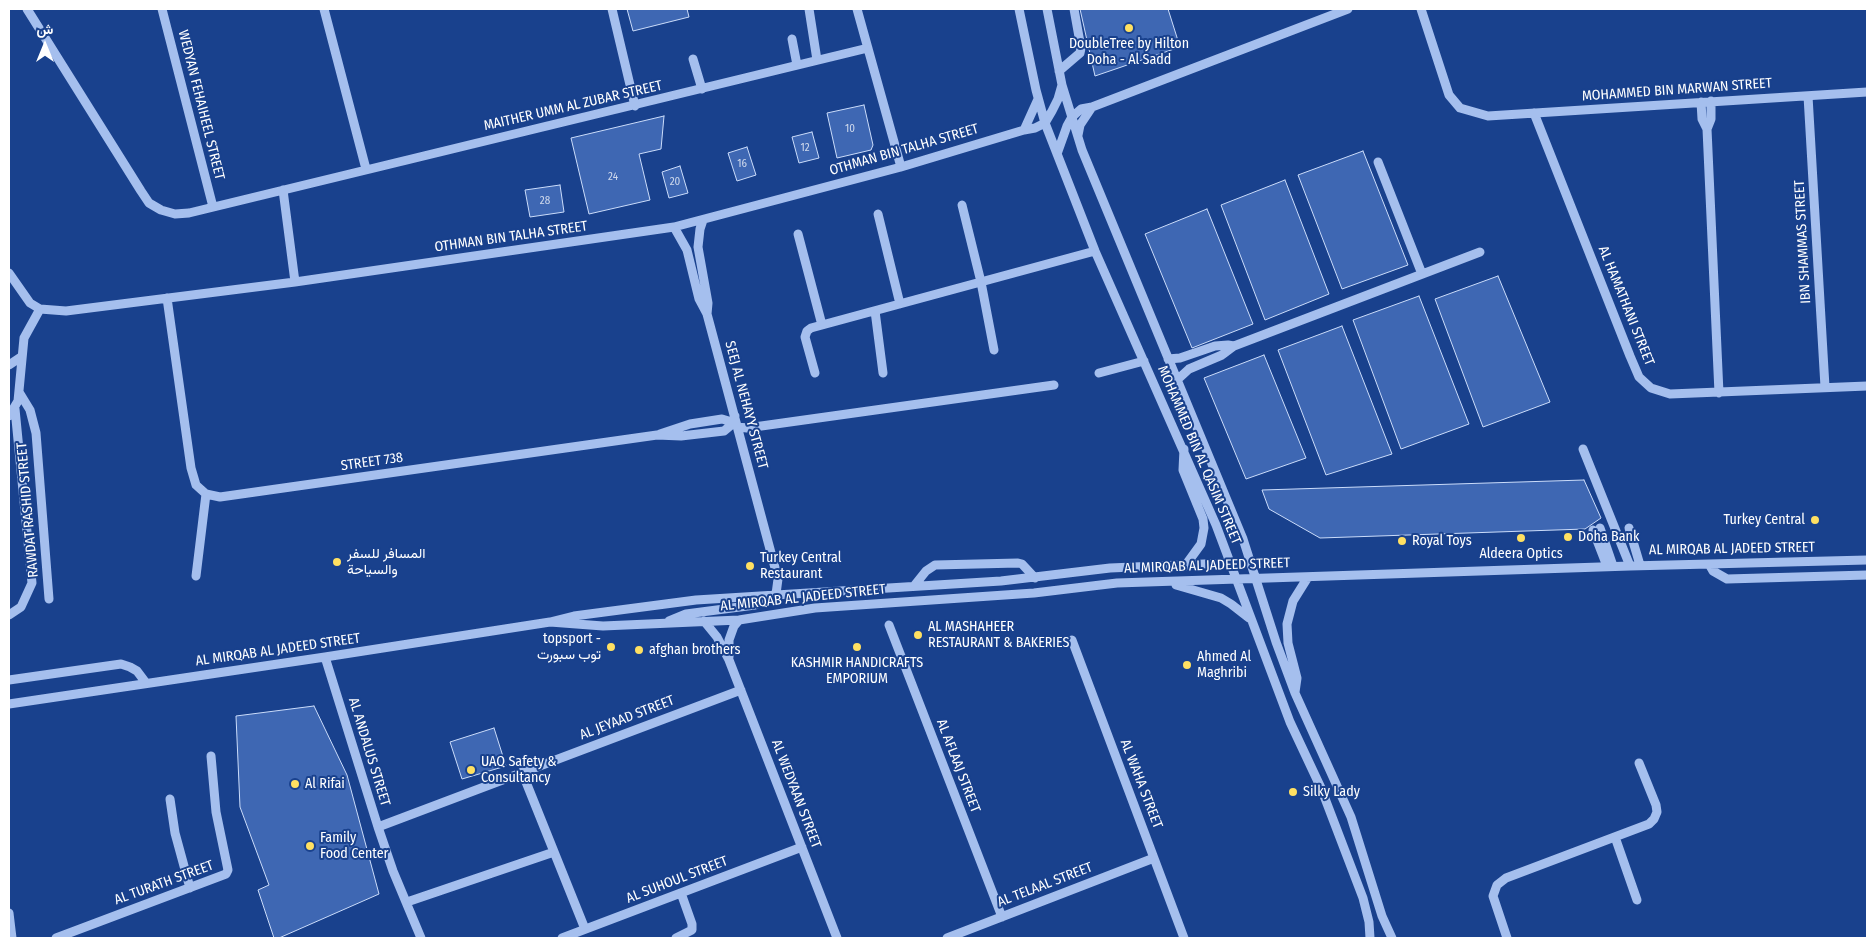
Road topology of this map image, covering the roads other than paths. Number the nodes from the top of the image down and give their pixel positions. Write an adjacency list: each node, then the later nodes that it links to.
1 (27, 9): 39 (street, MAITHER UMM AL ZUBAR STREET)
2 (162, 9): 39 (street, WEDYAN FEHAIHEEL STREET)
3 (324, 9): 36 (street)
4 (612, 9): 25 (street)
5 (809, 9): 15 (street)
6 (857, 9): 13 (street)
7 (1018, 9): 22 (street, MOHAMMED BIN AL QASIM STREET)
8 (1047, 9): 17 (street, MOHAMMED BIN AL QASIM STREET)
9 (1074, 9): 17 (street)
10 (1348, 9): 26 (street)
11 (1421, 9): 27 (street, MOHAMMED BIN MARWAN STREET)
12 (792, 39): 16 (street)
13 (868, 48): 15 (street, MAITHER UMM AL ZUBAR STREET); 35 (street)
14 (693, 58): 19 (street)
15 (817, 60): 16 (street, MAITHER UMM AL ZUBAR STREET)
16 (797, 66): 19 (street, MAITHER UMM AL ZUBAR STREET)
17 (1059, 71): 18 (street, MOHAMMED BIN AL QASIM STREET)
18 (1062, 85): 28 (street, MOHAMMED BIN AL QASIM STREET); 29 (street)
19 (702, 89): 25 (street, MAITHER UMM AL ZUBAR STREET)
20 (1867, 92): 21 (street, MOHAMMED BIN MARWAN STREET)
21 (1808, 96): 23 (street, MOHAMMED BIN MARWAN STREET); 68 (street, IBN SHAMMAS STREET)
22 (1038, 99): 29 (street, MOHAMMED BIN AL QASIM STREET); 31 (street)
23 (1711, 101): 24 (street, MOHAMMED BIN MARWAN STREET); 30 (street)
24 (1701, 102): 27 (street, MOHAMMED BIN MARWAN STREET); 30 (street)
25 (635, 106): 36 (street, MAITHER UMM AL ZUBAR STREET)
26 (1092, 107): 28 (street); 32 (street)
27 (1534, 112): 70 (street, AL HAMATHANI STREET)
28 (1072, 117): 32 (street, MOHAMMED BIN AL QASIM STREET); 33 (street)
29 (1045, 123): 31 (street, OTHMAN BIN TALHA STREET); 33 (street, MOHAMMED BIN AL QASIM STREET)
30 (1707, 128): 70 (street)
31 (1024, 130): 35 (street, OTHMAN BIN TALHA STREET)
32 (1078, 135): 60 (street, MOHAMMED BIN AL QASIM STREET)
33 (1057, 155): 44 (street, MOHAMMED BIN AL QASIM STREET)
34 (1378, 162): 47 (street)
35 (901, 166): 41 (street, OTHMAN BIN TALHA STREET)
36 (366, 169): 37 (street, MAITHER UMM AL ZUBAR STREET)
37 (283, 190): 39 (street, MAITHER UMM AL ZUBAR STREET); 48 (street)
38 (962, 204): 49 (street)
39 (212, 207)
40 (878, 214): 51 (street)
41 (703, 220): 42 (street, OTHMAN BIN TALHA STREET); 54 (street)
42 (674, 228): 48 (street, OTHMAN BIN TALHA STREET); 54 (street, SEEJ AL NEHAYY STREET)
43 (798, 234): 55 (street)
44 (1095, 251): 49 (street); 59 (street, MOHAMMED BIN AL QASIM STREET)
45 (1480, 252): 47 (street)
46 (9, 273): 52 (street)
47 (1422, 274): 56 (street)
48 (295, 282): 50 (street, OTHMAN BIN TALHA STREET)
49 (981, 282): 51 (street); 57 (street)
50 (167, 298): 52 (street, OTHMAN BIN TALHA STREET); 75 (street)
51 (900, 304): 53 (street)
52 (40, 309): 58 (street)
53 (875, 311): 55 (street); 64 (street)
54 (707, 314): 72 (street, SEEJ AL NEHAYY STREET)
55 (822, 325): 63 (street)
56 (1234, 346): 60 (street); 65 (street)
57 (994, 350)
58 (21, 358): 61 (street); 69 (street)
59 (1143, 359): 62 (street); 73 (street, MOHAMMED BIN AL QASIM STREET)
60 (1168, 359): 65 (street, MOHAMMED BIN AL QASIM STREET)
61 (9, 365)
62 (1099, 371)
63 (815, 373)
64 (883, 373)
65 (1177, 380): 79 (street, MOHAMMED BIN AL QASIM STREET)
66 (1054, 385): 72 (street, STREET 738)
67 (1867, 386): 68 (street, AL HAMATHANI STREET)
68 (1825, 387): 70 (street, AL HAMATHANI STREET)
69 (19, 392): 71 (street); 95 (street, RAWDAT RASHID STREET)
70 (1719, 393)
71 (12, 413): 96 (street)
72 (735, 422): 75 (street, STREET 738); 94 (street, SEEJ AL NEHAYY STREET)
73 (1184, 449): 80 (street, MOHAMMED BIN AL QASIM STREET); 83 (street)
74 (1583, 449): 85 (street)
75 (206, 494): 87 (street)
76 (1629, 528): 82 (street)
77 (1597, 529): 84 (street)
78 (1867, 560): 81 (street, AL MIRQAB AL JADEED STREET)
79 (1251, 562): 80 (street, AL MIRQAB AL JADEED STREET); 90 (street, MOHAMMED BIN AL QASIM STREET)
80 (1231, 563): 83 (street, AL MIRQAB AL JADEED STREET); 91 (street, MOHAMMED BIN AL QASIM STREET)
81 (1709, 564): 82 (street, AL MIRQAB AL JADEED STREET); 86 (street)
82 (1640, 565): 85 (street, AL MIRQAB AL JADEED STREET)
83 (1185, 566): 89 (street, AL MIRQAB AL JADEED STREET)
84 (1610, 566): 85 (street, AL MIRQAB AL JADEED STREET); 88 (street, AL MIRQAB AL JADEED STREET)
85 (1630, 566)
86 (1867, 575)
87 (196, 576)
88 (1308, 577): 90 (street, AL MIRQAB AL JADEED STREET); 109 (street)
89 (1035, 578): 93 (street, AL MIRQAB AL JADEED STREET); 93 (street)
90 (1256, 578): 91 (street, AL MIRQAB AL JADEED STREET); 109 (street, MOHAMMED BIN AL QASIM STREET)
91 (1237, 579): 92 (street, AL MIRQAB AL JADEED STREET); 97 (street, MOHAMMED BIN AL QASIM STREET)
92 (1164, 582): 97 (street); 98 (street, AL MIRQAB AL JADEED STREET)
93 (914, 586): 94 (street, AL MIRQAB AL JADEED STREET)
94 (776, 594): 100 (street, AL MIRQAB AL JADEED STREET); 101 (street)
95 (49, 598)
96 (9, 615)
97 (1250, 619): 136 (street, MOHAMMED BIN AL QASIM STREET)
98 (739, 620): 99 (street, AL MIRQAB AL JADEED STREET); 105 (street, AL WEDYAAN STREET)
99 (704, 621): 101 (street, AL MIRQAB AL JADEED STREET); 105 (street, AL WEDYAAN STREET)
100 (550, 622): 101 (street, AL MIRQAB AL JADEED STREET); 104 (street, AL MIRQAB AL JADEED STREET)
101 (666, 623)
102 (889, 625): 125 (street, AL AFLAAJ STREET)
103 (1072, 640): 119 (street, AL WAHA STREET)
104 (325, 657): 107 (street, AL MIRQAB AL JADEED STREET); 115 (street, AL ANDALUS STREET)
105 (729, 660): 108 (street, AL WEDYAAN STREET)
106 (9, 680): 107 (street)
107 (146, 683): 110 (street, AL MIRQAB AL JADEED STREET)
108 (741, 690): 113 (street, AL JEYAAD STREET); 117 (street, AL WEDYAAN STREET)
109 (1295, 693): 137 (street, MOHAMMED BIN AL QASIM STREET)
110 (9, 704)
111 (211, 756): 120 (street, AL TURATH STREET)
112 (1639, 763): 116 (street)
113 (522, 772): 115 (street, AL JEYAAD STREET); 118 (street)
114 (170, 799): 120 (street)
115 (378, 827): 123 (street, AL ANDALUS STREET)
116 (1614, 837): 122 (street); 138 (street)
117 (802, 847): 121 (street, AL SUHOUL STREET); 133 (street, AL WEDYAAN STREET)
118 (554, 852): 123 (street); 126 (street)
119 (1154, 858): 125 (street, AL TELAAL STREET); 135 (street, AL WAHA STREET)
120 (190, 888): 129 (street, AL TURATH STREET)
121 (681, 893): 126 (street, AL SUHOUL STREET); 127 (street)
122 (1637, 900)
123 (407, 902): 130 (street, AL ANDALUS STREET)
124 (9, 913): 128 (street)
125 (1002, 917): 134 (street, AL TELAAL STREET)
126 (585, 930): 131 (street, AL SUHOUL STREET)
127 (688, 936): 132 (street)
128 (12, 938)
129 (56, 938)
130 (421, 938)
131 (562, 938)
132 (676, 938)
133 (837, 938)
134 (947, 938)
135 (1184, 938)
136 (1370, 938)
137 (1392, 938)
138 (1507, 938)

